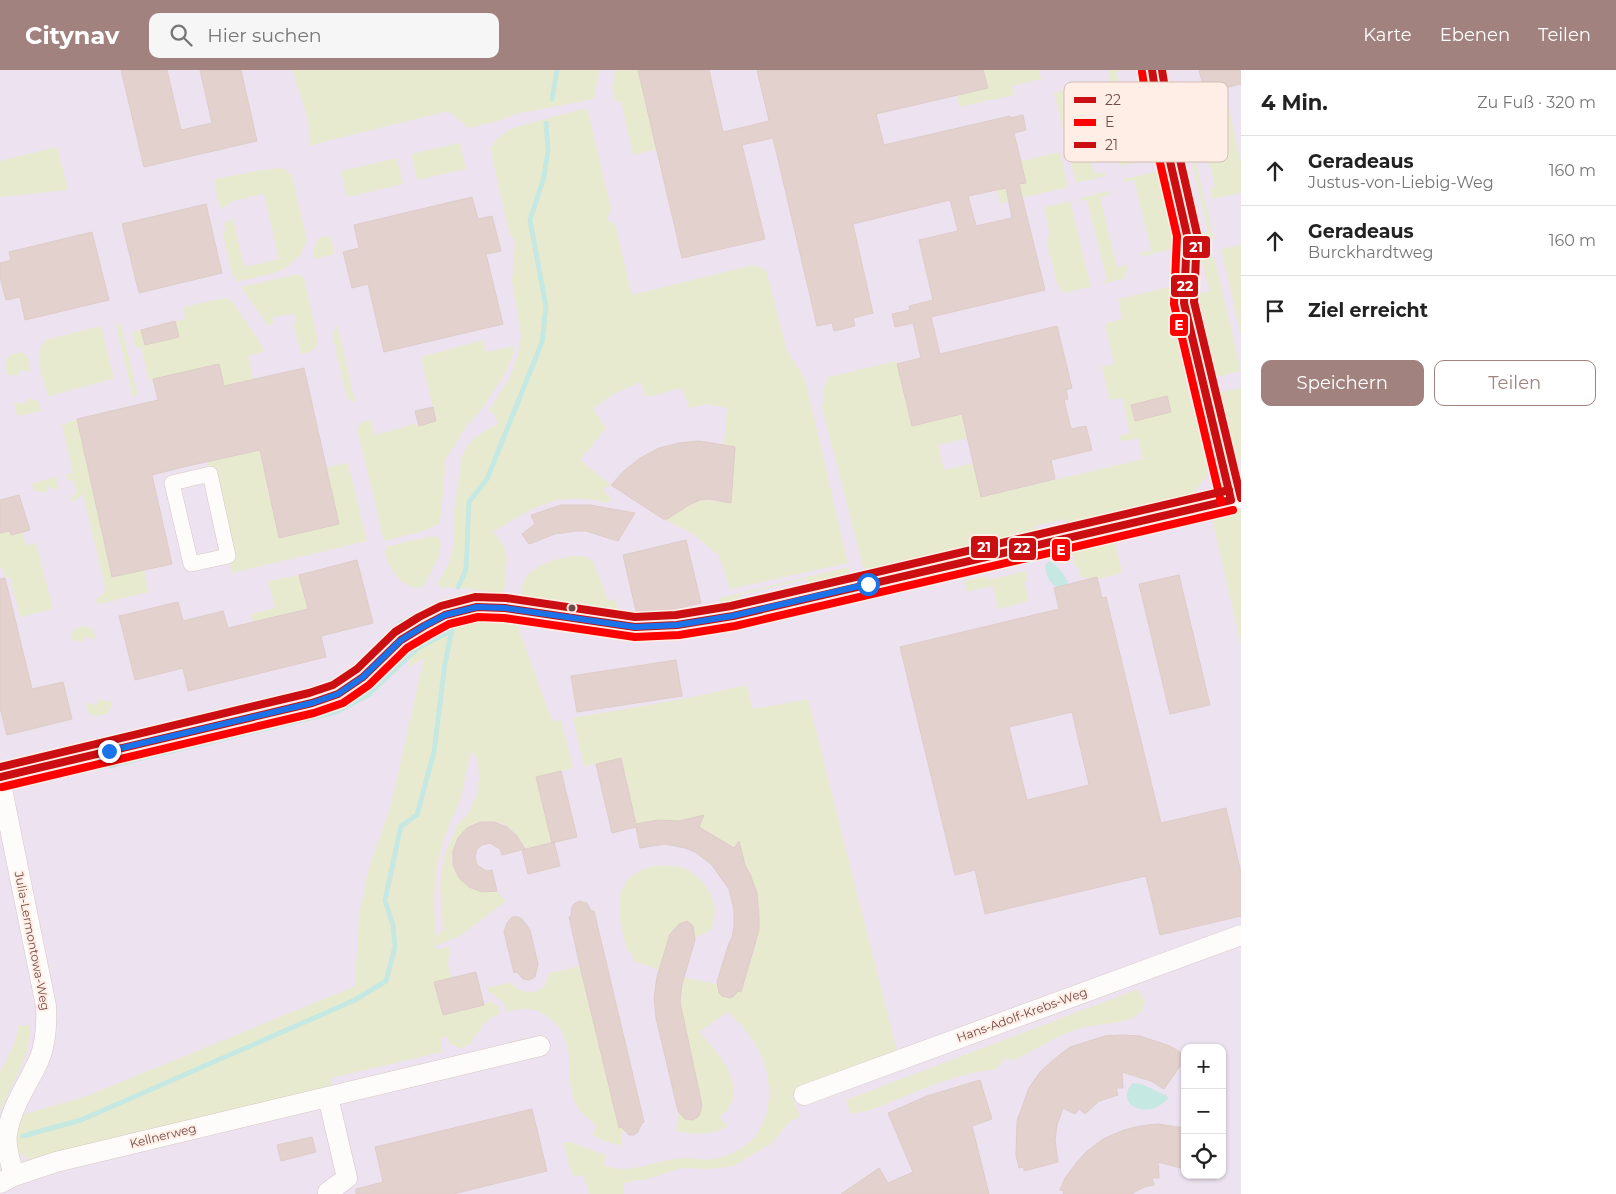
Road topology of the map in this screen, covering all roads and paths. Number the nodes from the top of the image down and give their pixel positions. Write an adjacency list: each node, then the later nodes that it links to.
1 (1170, 162): 2 (street)
2 (1236, 499): 4 (street)
3 (228, 556): 3 (street)
4 (0, 777)
5 (0, 790): 10 (street, Julia-Lermontowa-Weg)
6 (1241, 935): 8 (street, Hans-Adolf-Krebs-Weg)
7 (540, 1046): 9 (street, Kellnerweg)
8 (804, 1095)
9 (328, 1097): 10 (street, Kellnerweg); 11 (street)
10 (7, 1179)
11 (328, 1194)

